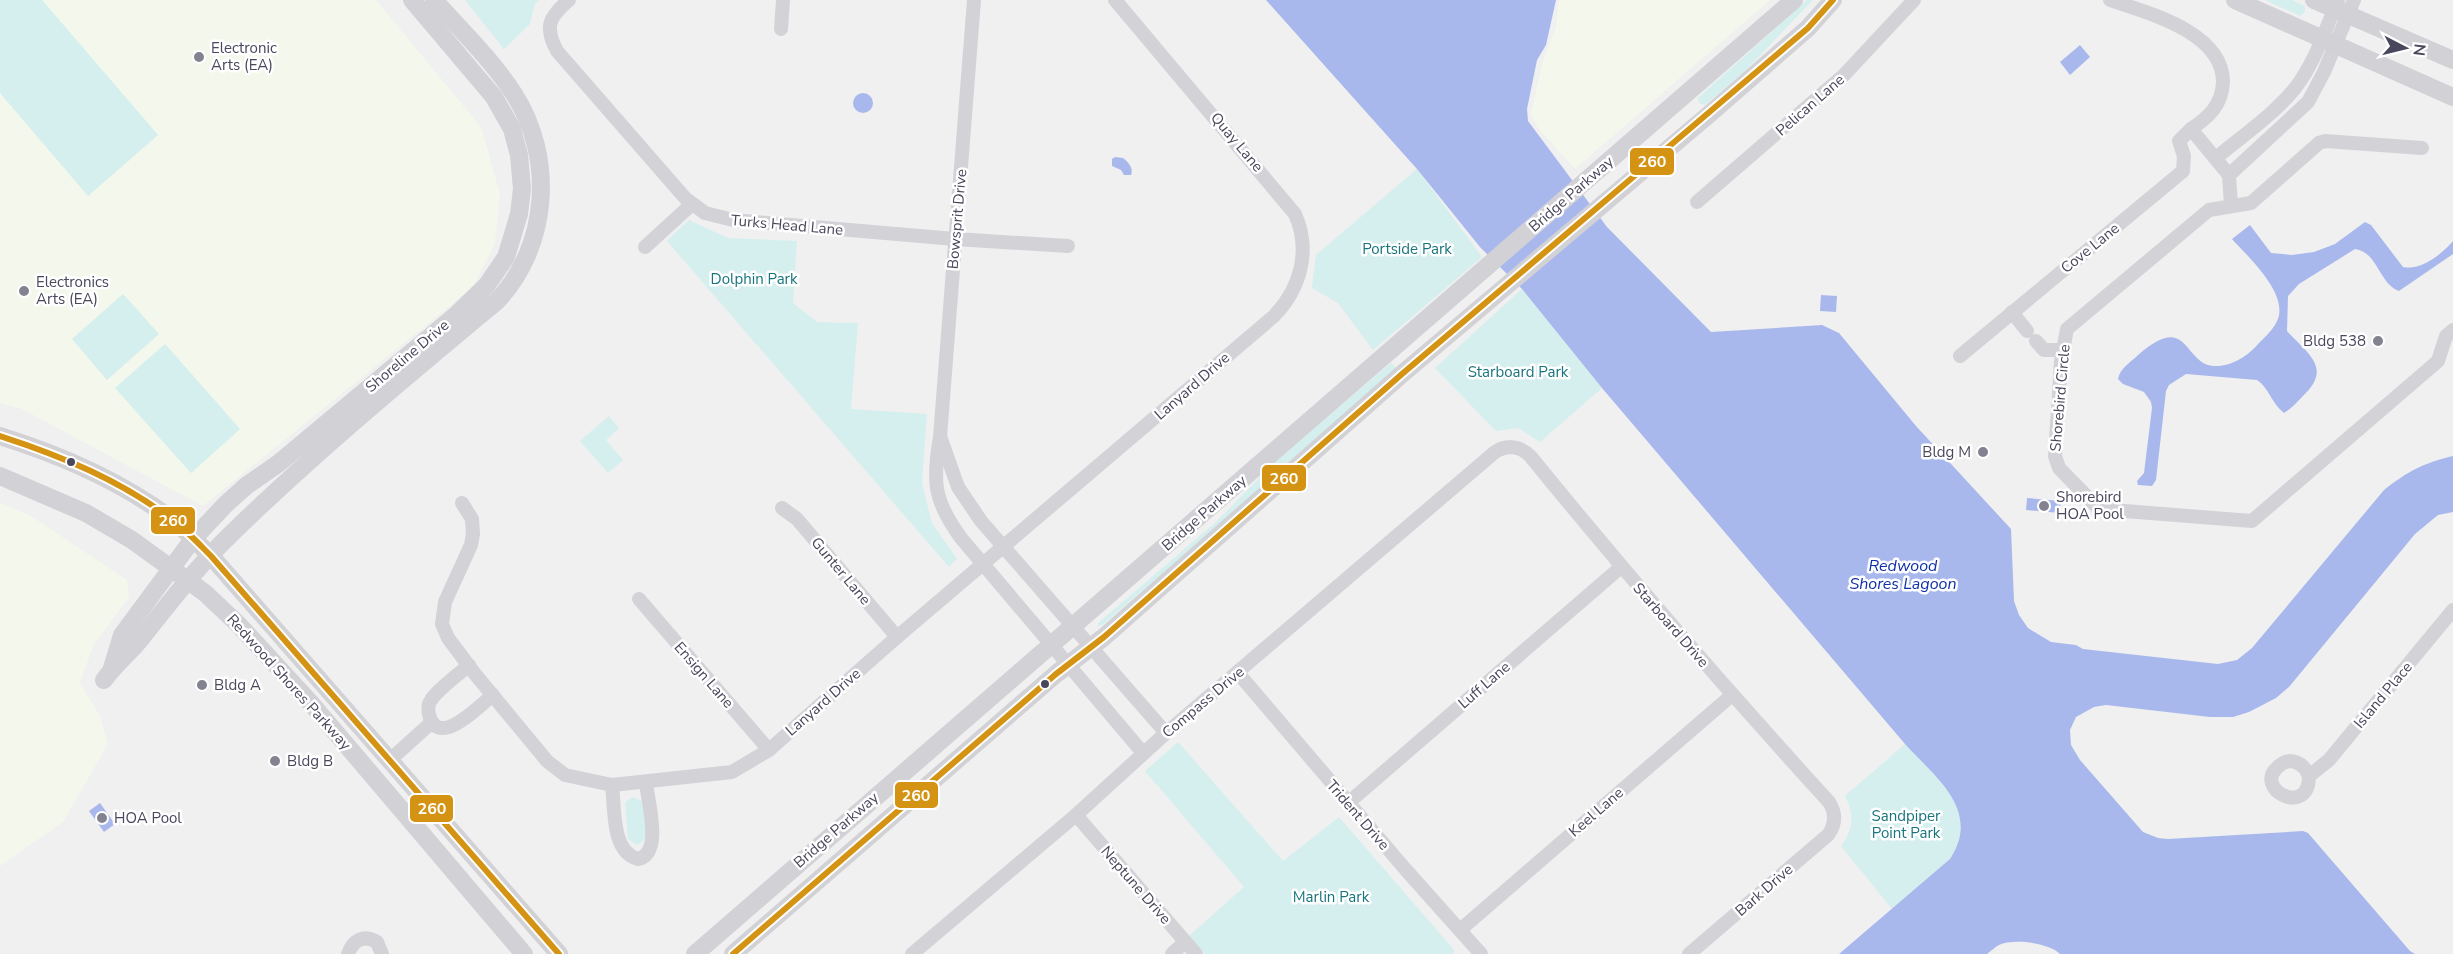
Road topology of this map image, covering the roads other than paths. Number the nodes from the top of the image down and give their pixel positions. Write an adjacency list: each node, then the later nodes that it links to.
1 (412, 0): 39 (street, Shoreline Drive)
2 (434, 0): 41 (street, Shoreline Drive)
3 (783, 0): 14 (street)
4 (974, 0): 25 (street, Bowsprit Drive)
5 (1115, 0): 28 (street, Quay Lane)
6 (1794, 0): 48 (street, Bridge Parkway)
7 (1833, 0): 51 (street, Bridge Parkway)
8 (1914, 0): 22 (street, Pelican Lane)
9 (2110, 0): 18 (street)
10 (2235, 0): 15 (street)
11 (2314, 0): 13 (street)
12 (566, 3): 23 (street, Turks Head Lane)
13 (2344, 6): 15 (street); 16 (street)
14 (781, 29)
15 (2328, 42): 17 (street); 20 (street); 21 (street)
16 (2453, 60)
17 (2453, 97)
18 (2191, 129): 20 (street); 29 (street, Cove Lane)
19 (2422, 148): 24 (street, Shorebird Circle)
20 (2216, 158): 21 (street)
21 (2229, 175): 24 (street)
22 (1697, 202)
23 (692, 204): 25 (street, Turks Head Lane); 27 (street)
24 (2231, 206): 31 (street, Shorebird Circle)
25 (956, 239): 26 (street, Turks Head Lane); 34 (street, Bowsprit Drive)
26 (1068, 246)
27 (645, 247)
28 (1286, 304): 40 (street, Lanyard Drive)
29 (2012, 312): 31 (street); 32 (street, Cove Lane)
30 (2453, 330): 31 (street, Shorebird Circle)
31 (2062, 350)
32 (1960, 357)
33 (0, 436): 39 (street, Redwood Shores Parkway)
34 (940, 437): 40 (street, Bowsprit Drive); 42 (street, Bowsprit Drive)
35 (1495, 452): 43 (street, Starboard Drive); 54 (street, Compass Drive)
36 (0, 476): 44 (street, Redwood Shores Parkway)
37 (462, 503): 52 (street, Lanyard Drive)
38 (782, 508): 49 (street, Gunter Lane)
39 (193, 540): 41 (street, Redwood Shores Parkway); 44 (street, Shoreline Drive)
40 (1004, 547): 42 (street, Lanyard Drive); 48 (street, Bowsprit Drive)
41 (211, 556): 45 (street, Shoreline Drive); 61 (street, Redwood Shores Parkway)
42 (983, 565): 49 (street, Lanyard Drive); 50 (street, Bowsprit Drive)
43 (1621, 567): 56 (street, Starboard Drive); 65 (street, Luff Lane)
44 (170, 569): 45 (street, Redwood Shores Parkway); 45 (street, Shoreline Drive)
45 (188, 580): 72 (street, Redwood Shores Parkway)
46 (639, 599): 59 (street, Ensign Lane)
47 (2453, 610): 62 (street, Island Place)
48 (1073, 626): 50 (street, Bridge Parkway); 51 (street, Bowsprit Drive)
49 (897, 637): 59 (street, Lanyard Drive)
50 (1051, 645): 53 (street, Bowsprit Drive); 74 (street, Bridge Parkway)
51 (1091, 646): 53 (street, Bridge Parkway); 58 (street, Bowsprit Drive)
52 (469, 665): 55 (street, Lanyard Drive); 57 (street)
53 (1068, 665): 60 (street, Bowsprit Drive); 75 (street, Bridge Parkway)
54 (1238, 673): 58 (street, Compass Drive); 65 (street, Trident Drive)
55 (493, 695): 57 (street); 64 (street, Lanyard Drive)
56 (1731, 695): 67 (street, Starboard Drive); 68 (street, Keel Lane)
57 (432, 722): 61 (street)
58 (1166, 733): 60 (street, Compass Drive)
59 (769, 750): 63 (street, Lanyard Drive)
60 (1143, 753): 66 (street, Compass Drive)
61 (390, 760): 73 (street, Redwood Shores Parkway)
62 (2309, 776)
63 (646, 783): 64 (street, Lanyard Drive); 64 (street)
64 (612, 785)
65 (1348, 803): 68 (street, Trident Drive)
66 (1076, 815): 69 (street, Neptune Drive); 76 (street, Compass Drive)
67 (1834, 823): 80 (street, Bark Drive)
68 (1460, 930): 79 (street, Trident Drive)
69 (1185, 942): 77 (street); 78 (street, Neptune Drive)
70 (348, 954): 71 (street)
71 (382, 954)
72 (524, 954)
73 (559, 954)
74 (695, 954)
75 (733, 954)
76 (912, 954)
77 (1172, 954)
78 (1196, 954)
79 (1481, 954)
80 (1689, 954)

